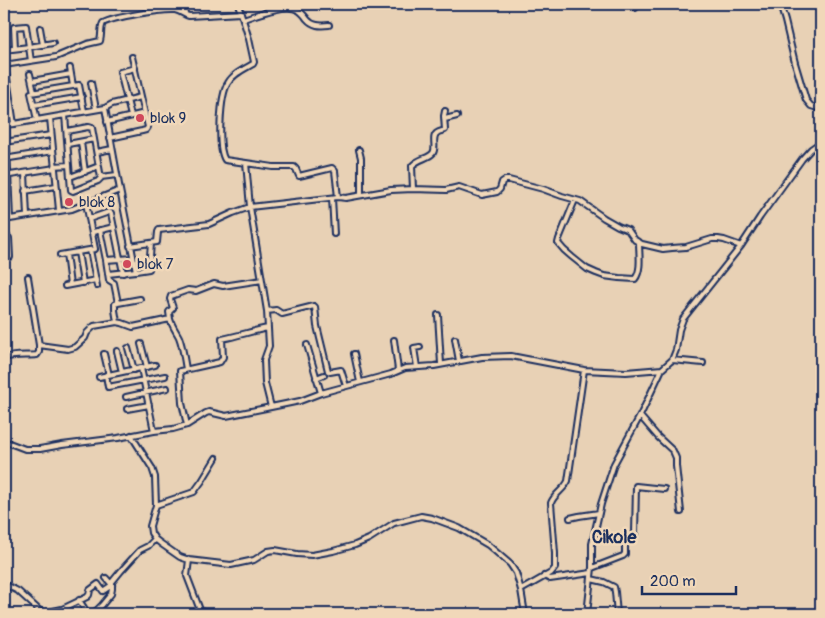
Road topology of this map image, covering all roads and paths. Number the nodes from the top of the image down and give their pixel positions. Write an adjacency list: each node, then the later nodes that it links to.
1 (184, 4): 5 (street)
2 (238, 4): 4 (street)
3 (780, 4): 37 (street)
4 (241, 12): 5 (street); 6 (street)
5 (185, 15): 16 (street)
6 (243, 19): 7 (street); 63 (street)
7 (329, 25)
8 (40, 28): 10 (street)
9 (52, 43): 10 (street)
10 (43, 45): 11 (street)
11 (29, 47): 12 (street); 12 (street); 16 (street)
12 (15, 48): 13 (street)
13 (4, 50)
14 (132, 57): 19 (street)
15 (4, 59): 17 (street)
16 (31, 61): 17 (street)
17 (4, 65): 22 (street)
18 (70, 68): 21 (street)
19 (135, 68): 30 (street); 31 (street)
20 (30, 74): 23 (street)
21 (71, 74): 23 (street); 25 (street)
22 (5, 80): 27 (street)
23 (32, 80): 26 (street)
24 (91, 83): 36 (street)
25 (73, 86): 26 (street); 29 (street)
26 (34, 92): 32 (street)
27 (9, 93): 28 (street); 33 (street)
28 (4, 94)
29 (82, 97): 32 (street); 38 (street)
30 (141, 97): 31 (street); 40 (street)
31 (126, 100): 35 (street); 42 (street)
32 (34, 105): 46 (street)
33 (11, 107): 34 (street); 48 (street)
34 (4, 108)
35 (105, 108): 36 (street); 47 (street)
36 (96, 109): 38 (street)
37 (821, 109)
38 (84, 111): 41 (street)
39 (445, 111): 45 (street)
40 (145, 113): 42 (street); 52 (street)
41 (65, 115): 44 (street); 50 (street)
42 (131, 116): 47 (street)
43 (457, 116): 45 (street)
44 (50, 118): 46 (street); 51 (street)
45 (445, 119): 74 (street)
46 (37, 120): 48 (street)
47 (107, 122): 52 (street)
48 (14, 124): 49 (street)
49 (5, 125): 54 (street)
50 (67, 131): 53 (street); 57 (street)
51 (51, 135): 54 (street); 60 (street)
52 (110, 138): 58 (street)
53 (94, 139): 55 (street); 61 (street)
54 (5, 142): 62 (street)
55 (81, 142): 57 (street); 67 (street)
56 (821, 142): 96 (street)
57 (68, 144): 64 (street)
58 (112, 149): 61 (street); 69 (street)
59 (359, 150): 77 (street)
60 (53, 151): 62 (street); 66 (street)
61 (97, 152): 65 (street)
62 (6, 159): 70 (street)
63 (246, 164): 78 (street); 82 (street)
64 (70, 165): 66 (street); 71 (street)
65 (99, 166): 67 (street); 72 (street)
66 (54, 167): 68 (street); 73 (street)
67 (85, 172): 71 (street)
68 (25, 173): 70 (street); 76 (street)
69 (117, 175): 72 (street); 75 (street)
70 (6, 176): 85 (street)
71 (70, 177): 72 (street)
72 (101, 177)
73 (56, 186): 76 (street); 83 (street)
74 (413, 189): 77 (street); 80 (street)
75 (120, 190): 81 (street); 95 (street)
76 (25, 191): 84 (street)
77 (361, 195): 78 (street)
78 (338, 197): 79 (street)
79 (332, 198): 82 (street); 91 (street)
80 (575, 200): 93 (street); 93 (street)
81 (86, 203): 83 (street); 86 (street)
82 (250, 207): 94 (street); 111 (street)
83 (58, 210): 84 (street)
84 (27, 216): 85 (street)
85 (10, 218): 87 (street)
86 (89, 219): 88 (street); 90 (street)
87 (4, 220)
88 (114, 227): 89 (street); 104 (street)
89 (100, 230): 90 (street); 97 (street)
90 (93, 232): 98 (street)
91 (334, 234)
92 (4, 237): 102 (street)
93 (639, 242): 96 (street)
94 (151, 243): 95 (street); 106 (street)
95 (130, 246): 103 (street)
96 (740, 246): 132 (street)
97 (104, 248): 98 (street); 105 (street)
98 (93, 249): 99 (street); 110 (street)
99 (78, 252): 100 (street); 112 (street)
100 (66, 254): 101 (street); 112 (street)
101 (60, 255)
102 (10, 257)
103 (133, 258): 104 (street); 106 (street)
104 (120, 259): 105 (street); 107 (street)
105 (106, 260): 108 (street)
106 (136, 271): 107 (street)
107 (123, 273): 108 (street)
108 (108, 274): 115 (street)
109 (28, 277): 124 (street)
110 (96, 280): 112 (street); 113 (street)
111 (262, 280): 116 (street); 118 (street)
112 (83, 282)
113 (97, 286)
114 (140, 299): 115 (street)
115 (118, 302): 119 (street)
116 (267, 311): 120 (street); 153 (street)
117 (438, 315): 135 (street)
118 (170, 319): 119 (street); 142 (street)
119 (117, 322): 124 (street)
120 (268, 328): 142 (street); 160 (street)
121 (455, 339): 133 (street)
122 (394, 340): 143 (street)
123 (141, 344): 137 (street)
124 (38, 345): 131 (street)
125 (307, 345): 150 (street)
126 (420, 347): 138 (street)
127 (128, 348): 141 (street)
128 (117, 351): 145 (street)
129 (104, 354): 146 (street)
130 (354, 354): 152 (street)
131 (4, 358)
132 (672, 360): 134 (street); 140 (street)
133 (459, 361): 135 (street); 144 (street)
134 (703, 363)
135 (441, 364): 138 (street)
136 (155, 365): 137 (street)
137 (147, 367): 139 (street)
138 (417, 367): 143 (street)
139 (142, 368): 141 (street); 151 (street)
140 (662, 369): 144 (street); 162 (street)
141 (134, 370): 145 (street)
142 (186, 370): 164 (street)
143 (398, 370): 152 (street)
144 (584, 370): 178 (street)
145 (122, 372): 146 (street)
146 (108, 375): 149 (street); 151 (street)
147 (324, 375): 150 (street)
148 (165, 376): 151 (street)
149 (99, 377)
150 (316, 378): 156 (street)
151 (144, 380): 155 (street)
152 (360, 382): 153 (street)
153 (346, 386): 156 (street)
154 (167, 388): 155 (street)
155 (146, 393): 157 (street); 159 (street)
156 (321, 393): 160 (street)
157 (126, 397)
158 (5, 398): 163 (street)
159 (149, 405): 161 (street); 165 (street)
160 (271, 407): 164 (street)
161 (127, 409)
162 (640, 416): 171 (street); 172 (street)
163 (7, 417)
164 (187, 425): 165 (street)
165 (154, 430): 166 (street)
166 (131, 435): 167 (street); 170 (street)
167 (4, 441)
168 (216, 458): 170 (street)
169 (664, 489): 176 (street)
170 (156, 505): 174 (street)
171 (681, 512)
172 (599, 513): 173 (street); 176 (street)
173 (570, 518)
174 (155, 539): 175 (street); 182 (street)
175 (188, 560): 183 (street); 187 (street)
176 (592, 568): 177 (street)
177 (591, 573): 178 (street); 180 (street)
178 (544, 576): 183 (street)
179 (106, 578): 182 (street)
180 (591, 579): 189 (street); 190 (street)
181 (4, 584): 185 (street)
182 (112, 585): 184 (street); 186 (street)
183 (521, 590): 188 (street)
184 (79, 600): 185 (street); 186 (street)
185 (41, 613)
186 (89, 614)
187 (198, 614)
188 (526, 614)
189 (586, 614)
190 (617, 614)

